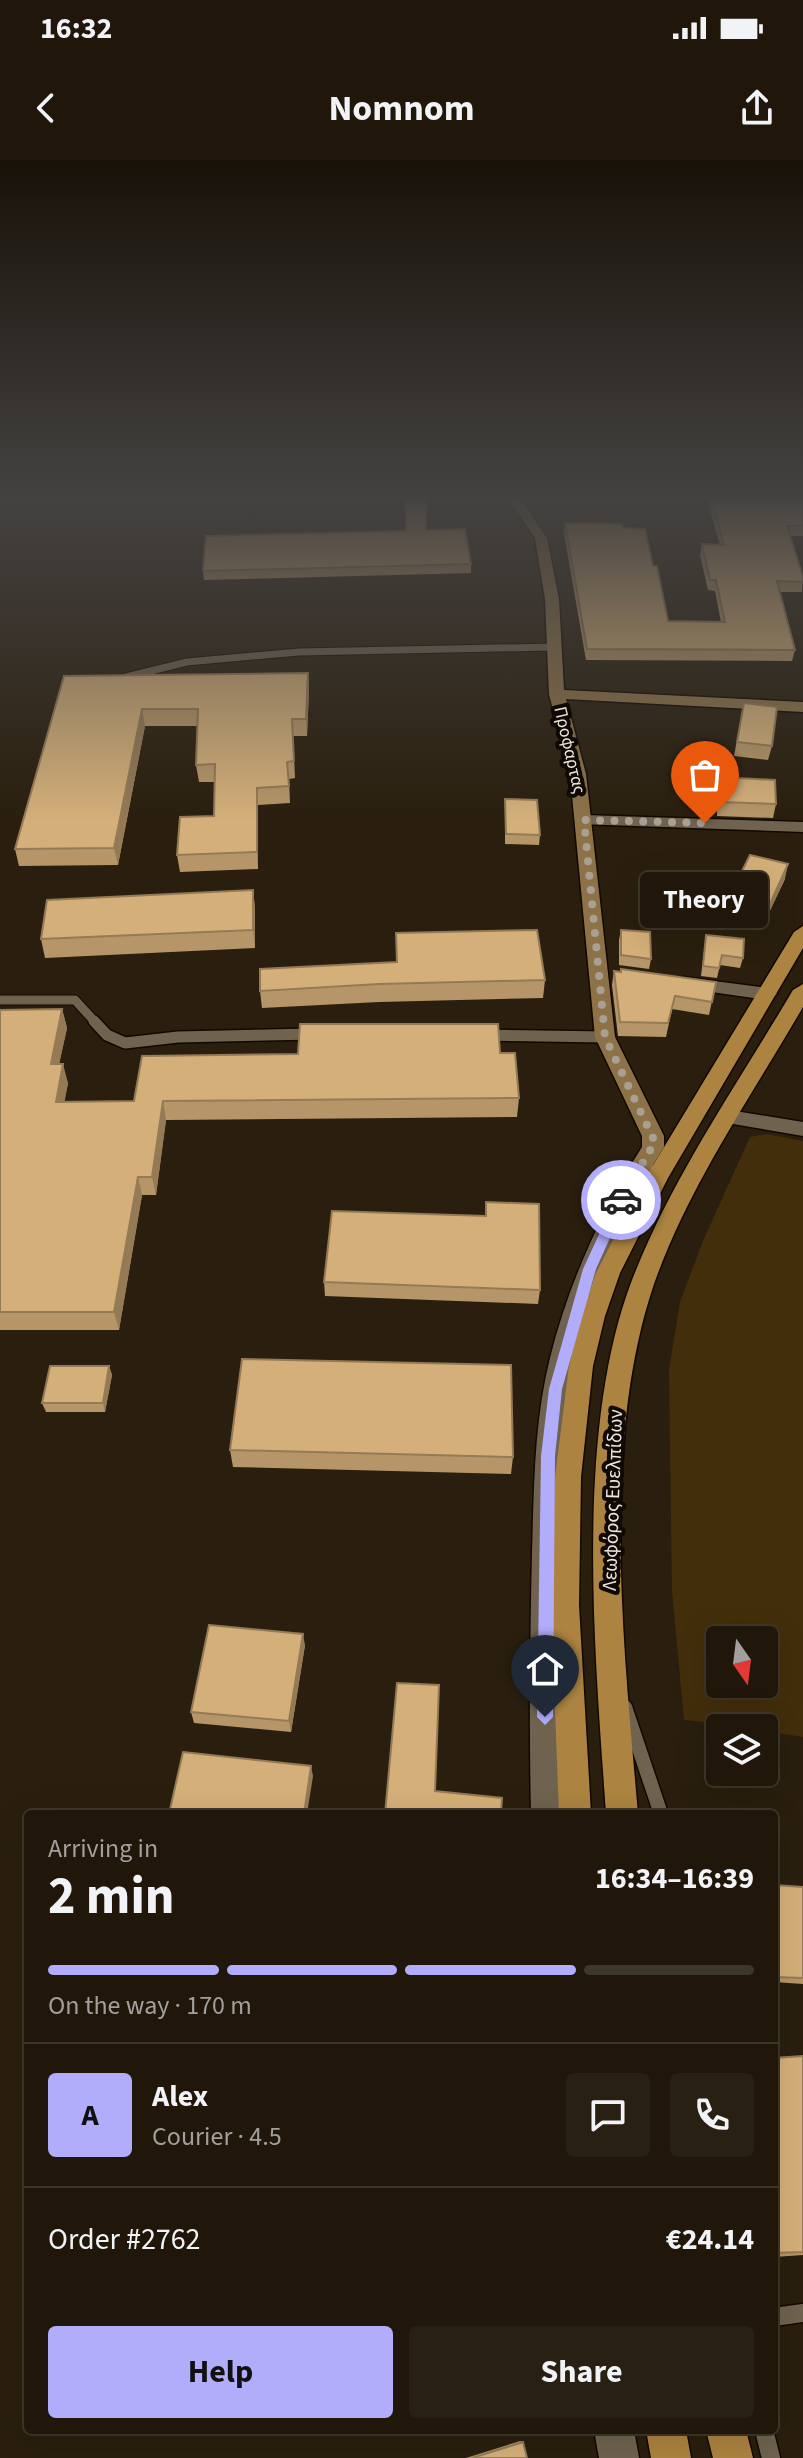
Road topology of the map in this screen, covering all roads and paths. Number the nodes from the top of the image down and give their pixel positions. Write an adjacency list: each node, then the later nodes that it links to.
1 (552, 605): 2 (street, Προφαρτας)
2 (553, 647): 3 (lane); 4 (street, Προφαρτας)
3 (116, 680)
4 (557, 694): 5 (street); 7 (street, Προφαρτας)
5 (803, 707)
6 (803, 812): 8 (street)
7 (584, 820): 8 (street); 16 (street, Προφαρτας)
8 (803, 827)
9 (803, 932): 12 (main road)
10 (656, 979): 12 (street)
11 (803, 990): 17 (main road, Λεωφόρος Ευελπίδων)
12 (767, 994): 19 (main road)
13 (0, 1000): 14 (lane)
14 (329, 1033)
15 (470, 1035): 16 (lane)
16 (605, 1037): 19 (street, Προφαρτας)
17 (729, 1117): 18 (street); 21 (main road, Λεωφόρος Ευελπίδων)
18 (803, 1129)
19 (648, 1172): 20 (street)
20 (556, 1661): 22 (street); 23 (main road)
21 (612, 1667): 24 (main road, Λεωφόρος Ευελπίδων); 25 (lane)
22 (547, 1810)
23 (575, 1810)
24 (622, 1810)
25 (660, 1810)
26 (803, 2313): 27 (lane)
27 (778, 2316)
28 (615, 2434): 32 (street)
29 (667, 2434): 33 (main road)
30 (727, 2434): 34 (main road)
31 (765, 2434): 35 (lane)
32 (619, 2458)
33 (671, 2458)
34 (733, 2458)
35 (771, 2458)

